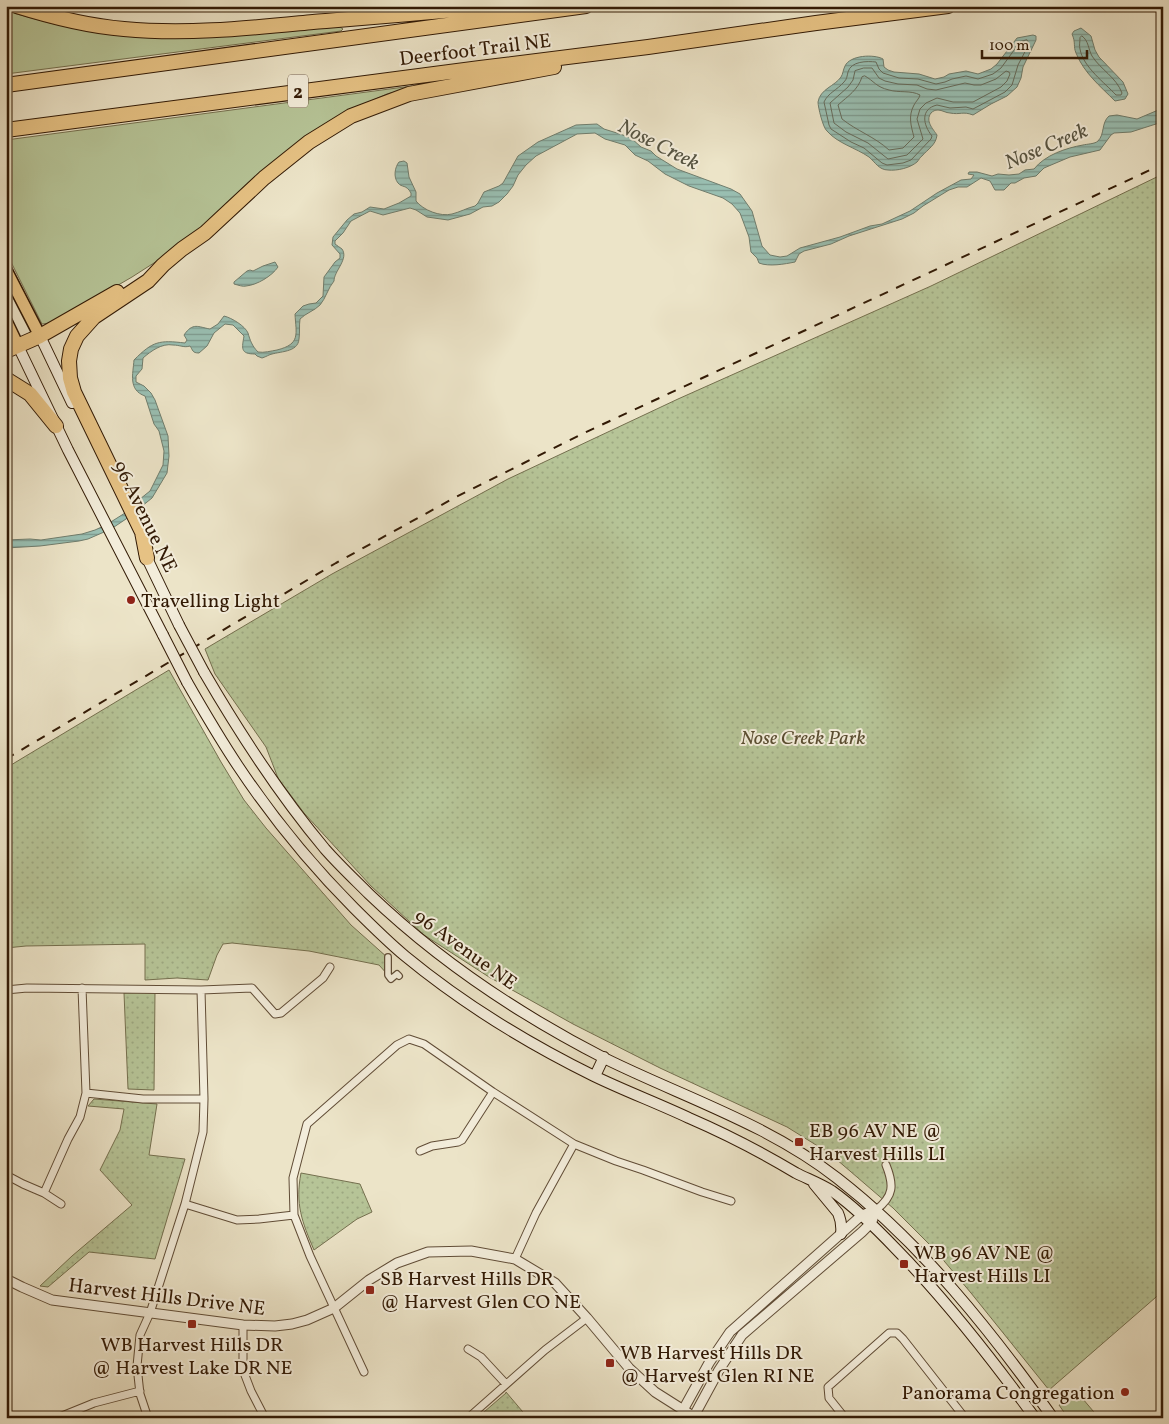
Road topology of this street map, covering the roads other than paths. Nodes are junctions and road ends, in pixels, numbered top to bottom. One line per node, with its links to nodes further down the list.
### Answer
1 (17, 6): 6 (highway)
2 (49, 6): 6 (highway)
3 (497, 6): 6 (highway)
4 (586, 6): 8 (highway, Deerfoot Trail NE / 2)
5 (948, 6): 7 (highway, Deerfoot Trail NE / 2)
6 (169, 31)
7 (590, 54): 9 (highway, Deerfoot Trail NE / 2); 10 (highway)
8 (6, 85)
9 (6, 130)
10 (163, 265): 13 (highway); 17 (highway)
11 (6, 270): 13 (main road)
12 (6, 321): 14 (main road)
13 (40, 336): 14 (highway); 17 (main road, 96 Avenue NE)
14 (12, 348): 16 (main road, 96 Avenue NE)
15 (6, 379): 16 (highway)
16 (56, 426): 26 (main road, 96 Avenue NE, bridge)
17 (107, 468): 18 (highway)
18 (147, 558): 25 (main road, 96 Avenue NE, bridge)
19 (388, 957): 21 (street)
20 (330, 967): 24 (street)
21 (399, 976)
22 (82, 988): 23 (street); 24 (street); 27 (street)
23 (6, 990)
24 (201, 990): 29 (street)
25 (604, 1058): 26 (main road); 39 (main road, 96 Avenue NE)
26 (596, 1076): 34 (main road, 96 Avenue NE)
27 (86, 1092): 29 (street); 35 (street)
28 (493, 1092): 30 (street); 31 (street); 40 (street)
29 (204, 1099): 38 (street)
30 (574, 1144): 36 (street); 44 (street)
31 (420, 1151)
32 (886, 1165): 39 (street)
33 (6, 1174): 35 (street)
34 (812, 1181): 41 (main road, 96 Avenue NE); 43 (main road)
35 (44, 1193): 37 (street)
36 (731, 1201)
37 (61, 1204)
38 (185, 1204): 40 (street); 47 (street)
39 (876, 1210): 41 (street); 42 (street); 63 (main road, 96 Avenue NE)
40 (294, 1215): 46 (street)
41 (862, 1215): 42 (main road, 96 Avenue NE); 43 (street)
42 (871, 1224): 55 (street); 62 (main road, 96 Avenue NE)
43 (841, 1234): 54 (street)
44 (515, 1259): 46 (street, Harvest Hills Drive NE); 48 (street, Harvest Hills Drive NE)
45 (6, 1279): 47 (street, Harvest Hills Drive NE)
46 (334, 1308): 49 (street, Harvest Hills Drive NE); 51 (street)
47 (150, 1313): 49 (street, Harvest Hills Drive NE); 53 (street)
48 (588, 1318): 52 (street); 54 (street, Harvest Hills Drive NE)
49 (243, 1325): 58 (street)
50 (468, 1349): 52 (street)
51 (364, 1372)
52 (506, 1384): 59 (street)
53 (140, 1391): 56 (street); 57 (street)
54 (683, 1410): 55 (street, Harvest Hills Drive NE)
55 (695, 1417)
56 (57, 1418)
57 (148, 1418)
58 (265, 1418)
59 (468, 1418)
60 (845, 1418): 61 (street)
61 (965, 1418)
62 (1035, 1418)
63 (1053, 1418)

